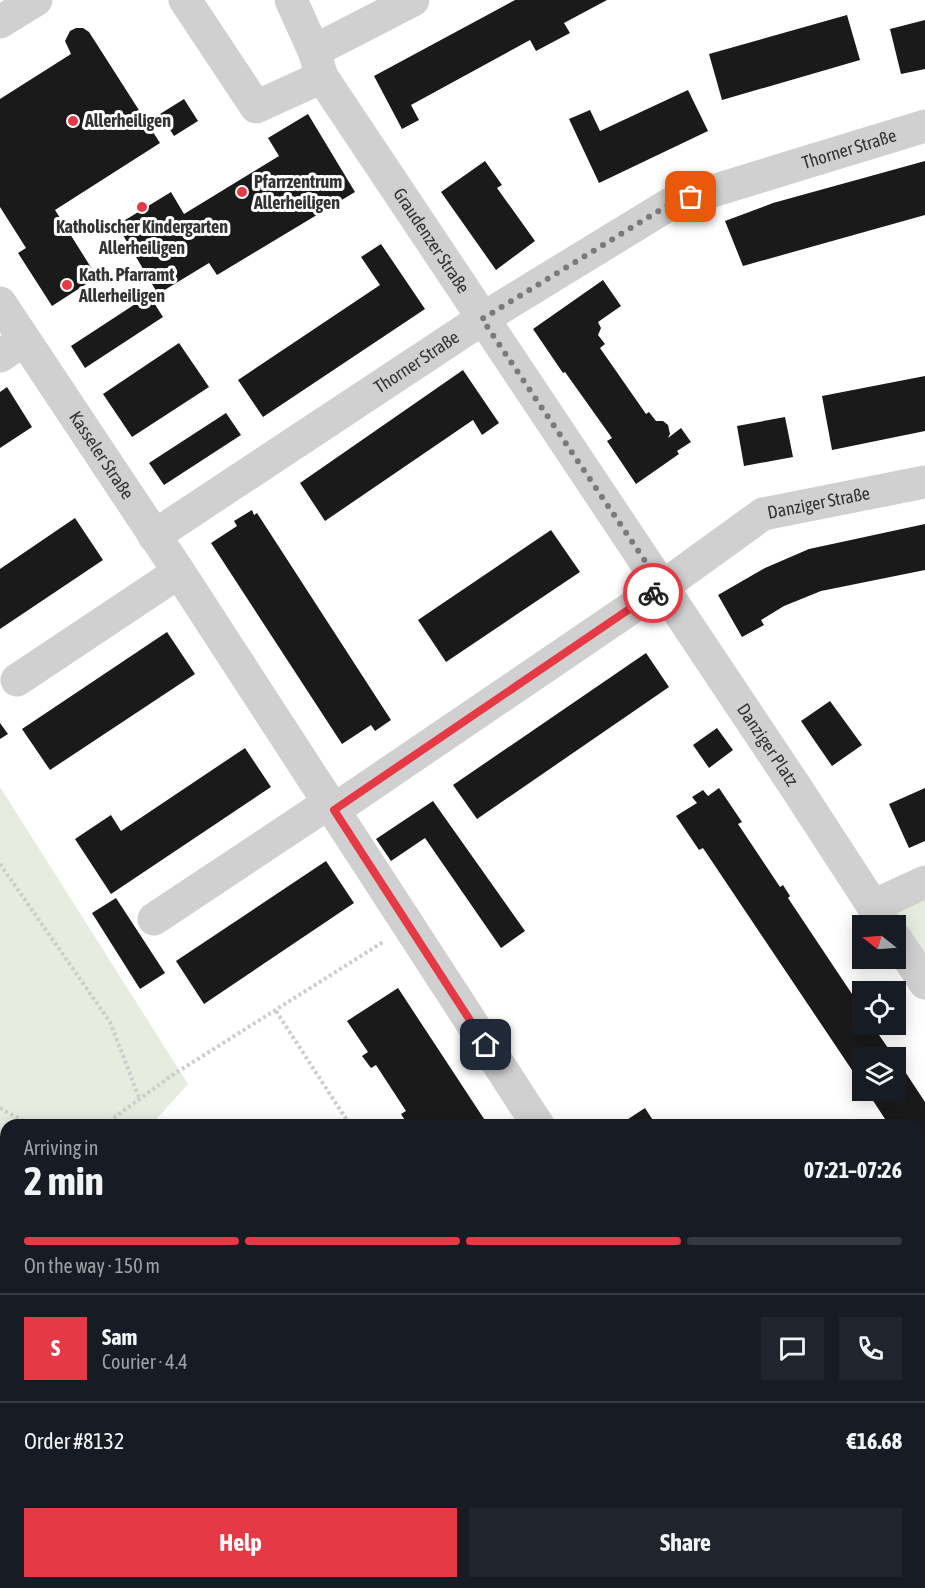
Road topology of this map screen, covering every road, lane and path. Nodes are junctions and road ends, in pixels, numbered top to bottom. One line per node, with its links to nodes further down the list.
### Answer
1 (36, 0): 5 (street)
2 (184, 0): 6 (street)
3 (291, 0): 6 (street, Graudenzer Straße)
4 (413, 0): 6 (street)
5 (0, 22)
6 (318, 64): 9 (street, Graudenzer Straße)
7 (925, 126): 9 (street, Thorner Straße)
8 (0, 303): 10 (street, Kasseler Straße)
9 (482, 319): 12 (street, Thorner Straße); 14 (street, Graudenzer Straße)
10 (12, 348): 12 (street, Kasseler Straße)
11 (925, 482): 14 (street, Danziger Straße)
12 (154, 536): 13 (street, Kasseler Straße)
13 (179, 572): 15 (street); 16 (street, Kasseler Straße)
14 (662, 586): 16 (street, Danziger Straße); 19 (street, Danziger Platz)
15 (17, 680)
16 (332, 806): 21 (street); 22 (street, Kasseler Straße)
17 (0, 864): 26 (path)
18 (925, 882): 20 (street, Danziger Platz)
19 (879, 915)
20 (881, 915)
21 (154, 919)
22 (409, 926): 25 (path); 31 (street, Kasseler Straße)
23 (906, 955): 24 (street)
24 (925, 984)
25 (276, 1011): 26 (path); 30 (path)
26 (140, 1100): 29 (path)
27 (0, 1108): 28 (path)
28 (19, 1119)
29 (115, 1119)
30 (346, 1119)
31 (534, 1119)

